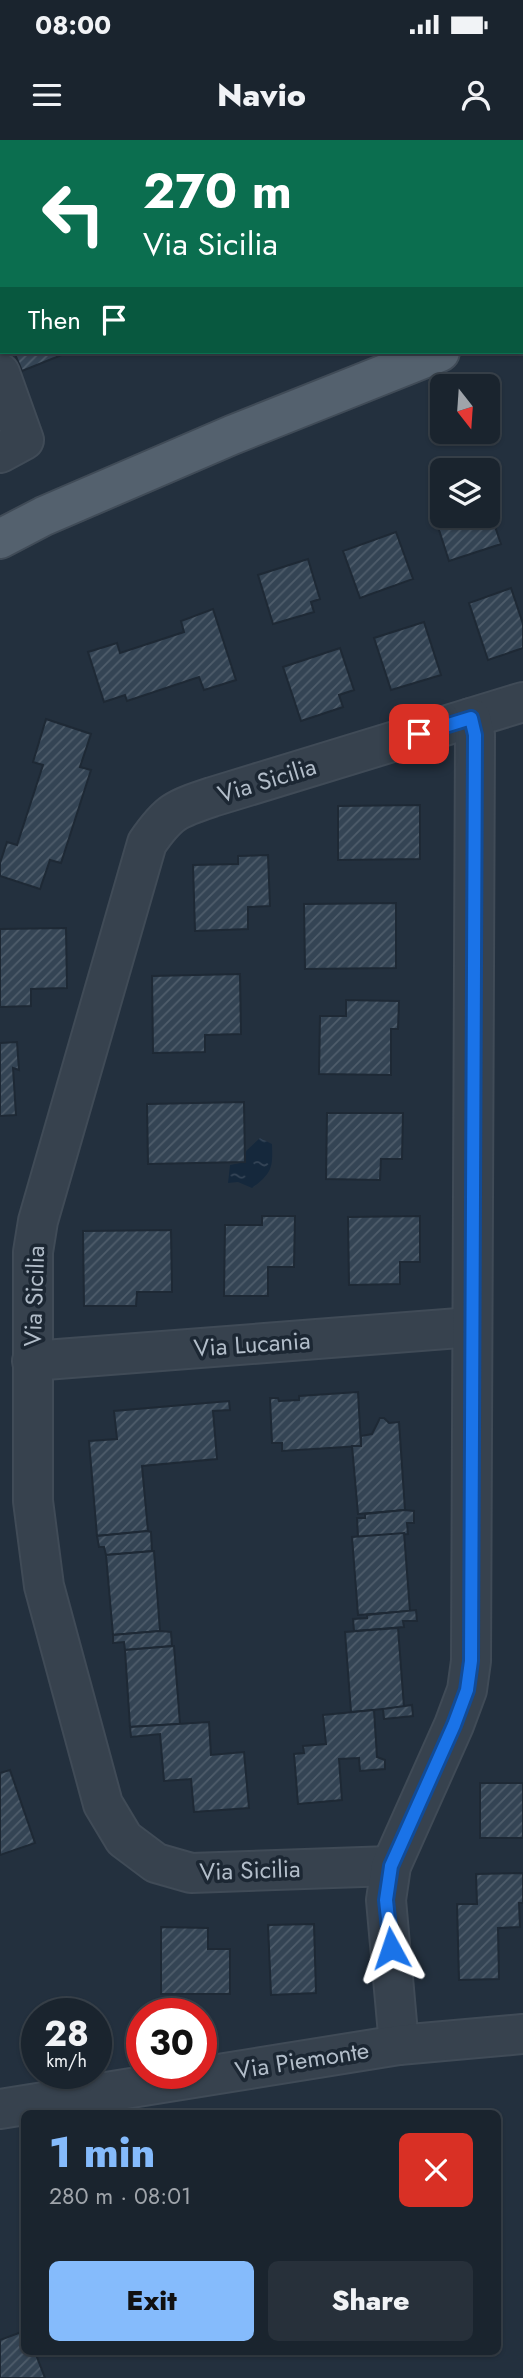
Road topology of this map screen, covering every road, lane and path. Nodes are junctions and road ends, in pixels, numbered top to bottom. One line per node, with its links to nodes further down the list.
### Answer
1 (435, 354): 4 (main road)
2 (0, 373): 3 (street)
3 (0, 453)
4 (0, 539)
5 (523, 702): 6 (street, Via Sicilia)
6 (471, 718): 7 (street); 8 (street, Via Sicilia)
7 (472, 1327): 8 (street, Via Lucania); 9 (street)
8 (32, 1362): 9 (street, Via Sicilia)
9 (391, 1866): 11 (street)
10 (523, 2034): 11 (street, Via Piemonte)
11 (400, 2045): 12 (street, Via Piemonte)
12 (0, 2109)

